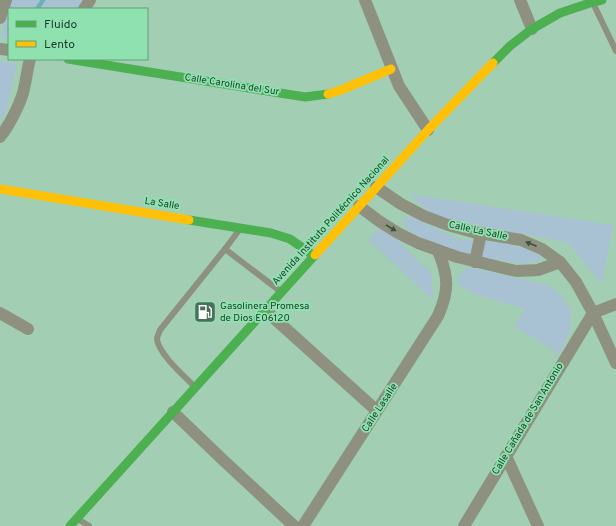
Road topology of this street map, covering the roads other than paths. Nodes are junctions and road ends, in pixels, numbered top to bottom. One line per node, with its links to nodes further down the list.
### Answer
1 (6, 0): 5 (street)
2 (365, 0): 10 (street)
3 (520, 0): 6 (street)
4 (597, 1): 6 (main road, Avenida Instituto Politécnico Nacional); 7 (lane)
5 (0, 18)
6 (532, 29): 11 (main road, Avenida Instituto Politécnico Nacional)
7 (616, 51)
8 (30, 60): 12 (street)
9 (74, 60): 10 (main road, Calle Carolina del Sur)
10 (391, 69): 11 (street)
11 (428, 130): 13 (main road, Avenida Instituto Politécnico Nacional)
12 (0, 137)
13 (376, 187): 15 (main road, Avenida Instituto Politécnico Nacional); 17 (street, Calle La Salle)
14 (0, 189): 16 (main road, La Salle)
15 (359, 206): 19 (street, one-way to 19); 20 (main road, Avenida Instituto Politécnico Nacional)
16 (240, 228): 18 (lane); 20 (main road, La Salle)
17 (481, 233): 21 (street); 22 (street, Calle La Salle, one-way to 17)
18 (225, 249): 23 (lane); 30 (lane)
19 (438, 251): 21 (street); 31 (street, Calle Lasalle)
20 (314, 256): 23 (main road, Avenida Instituto Politécnico Nacional)
21 (475, 262): 22 (street)
22 (560, 262): 27 (street, Calle La Salle)
23 (281, 292): 25 (main road, Avenida Instituto Politécnico Nacional)
24 (616, 304): 27 (street)
25 (265, 310): 30 (main road, Avenida Instituto Politécnico Nacional); 31 (street)
26 (0, 313): 28 (street)
27 (593, 313): 29 (street, Calle La Salle); 33 (street, Calle Cañada de San Antonio)
28 (28, 329)
29 (616, 363)
30 (195, 387): 32 (main road, Avenida Instituto Politécnico Nacional)
31 (377, 411): 38 (street, Calle Lasalle)
32 (173, 412): 34 (main road, Avenida Instituto Politécnico Nacional); 37 (street)
33 (506, 456): 39 (street, Calle Cañada de San Antonio); 40 (street)
34 (77, 518): 35 (main road, Avenida Instituto Politécnico Nacional); 36 (lane)
35 (70, 526)
36 (89, 526)
37 (294, 526)
38 (304, 526)
39 (464, 526)
40 (538, 526)

